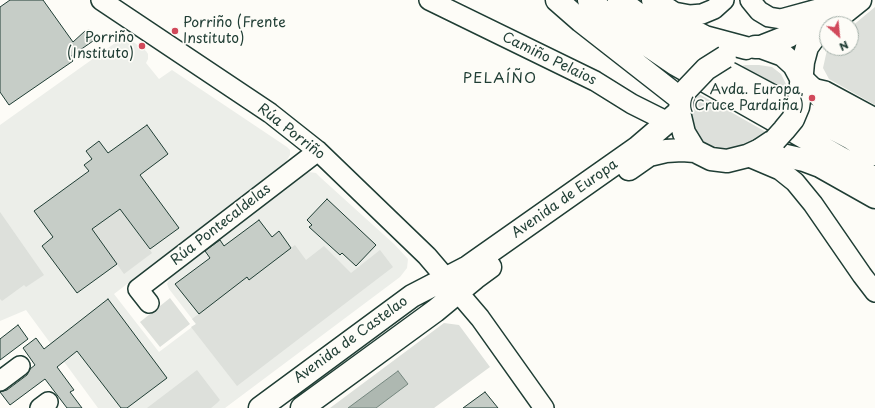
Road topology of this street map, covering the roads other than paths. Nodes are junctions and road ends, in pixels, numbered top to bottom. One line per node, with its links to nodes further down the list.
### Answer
1 (101, 0): 18 (street, Rúa Porriño)
2 (428, 0): 14 (street, Camiño Pelaios)
3 (557, 0): 14 (main road)
4 (589, 0): 21 (main road)
5 (618, 0): 20 (main road)
6 (654, 0): 7 (street); 12 (main road)
7 (724, 0)
8 (750, 0): 10 (street)
9 (860, 0): 10 (main road)
10 (833, 10): 12 (main road)
11 (819, 33): 13 (main road)
12 (754, 47): 13 (main road); 14 (main road, bridge)
13 (805, 87): 15 (street); 16 (main road); 17 (main road, bridge)
14 (679, 106): 19 (main road); 23 (main road, Avenida de Europa)
15 (875, 118)
16 (875, 133)
17 (761, 149): 19 (main road); 22 (main road); 24 (street)
18 (318, 151): 23 (street, Rúa Porriño); 25 (street, Rúa Pontecaldelas)
19 (695, 151): 23 (main road, Avenida de Europa)
20 (875, 154)
21 (875, 179)
22 (875, 197)
23 (452, 285): 28 (main road, Avenida de Castelao); 29 (main road, Avenida de Castelao); 30 (street, Rúa Porriño)
24 (875, 292)
25 (149, 303)
26 (20, 366): 27 (street)
27 (0, 381)
28 (260, 408)
29 (302, 408)
30 (544, 408)

